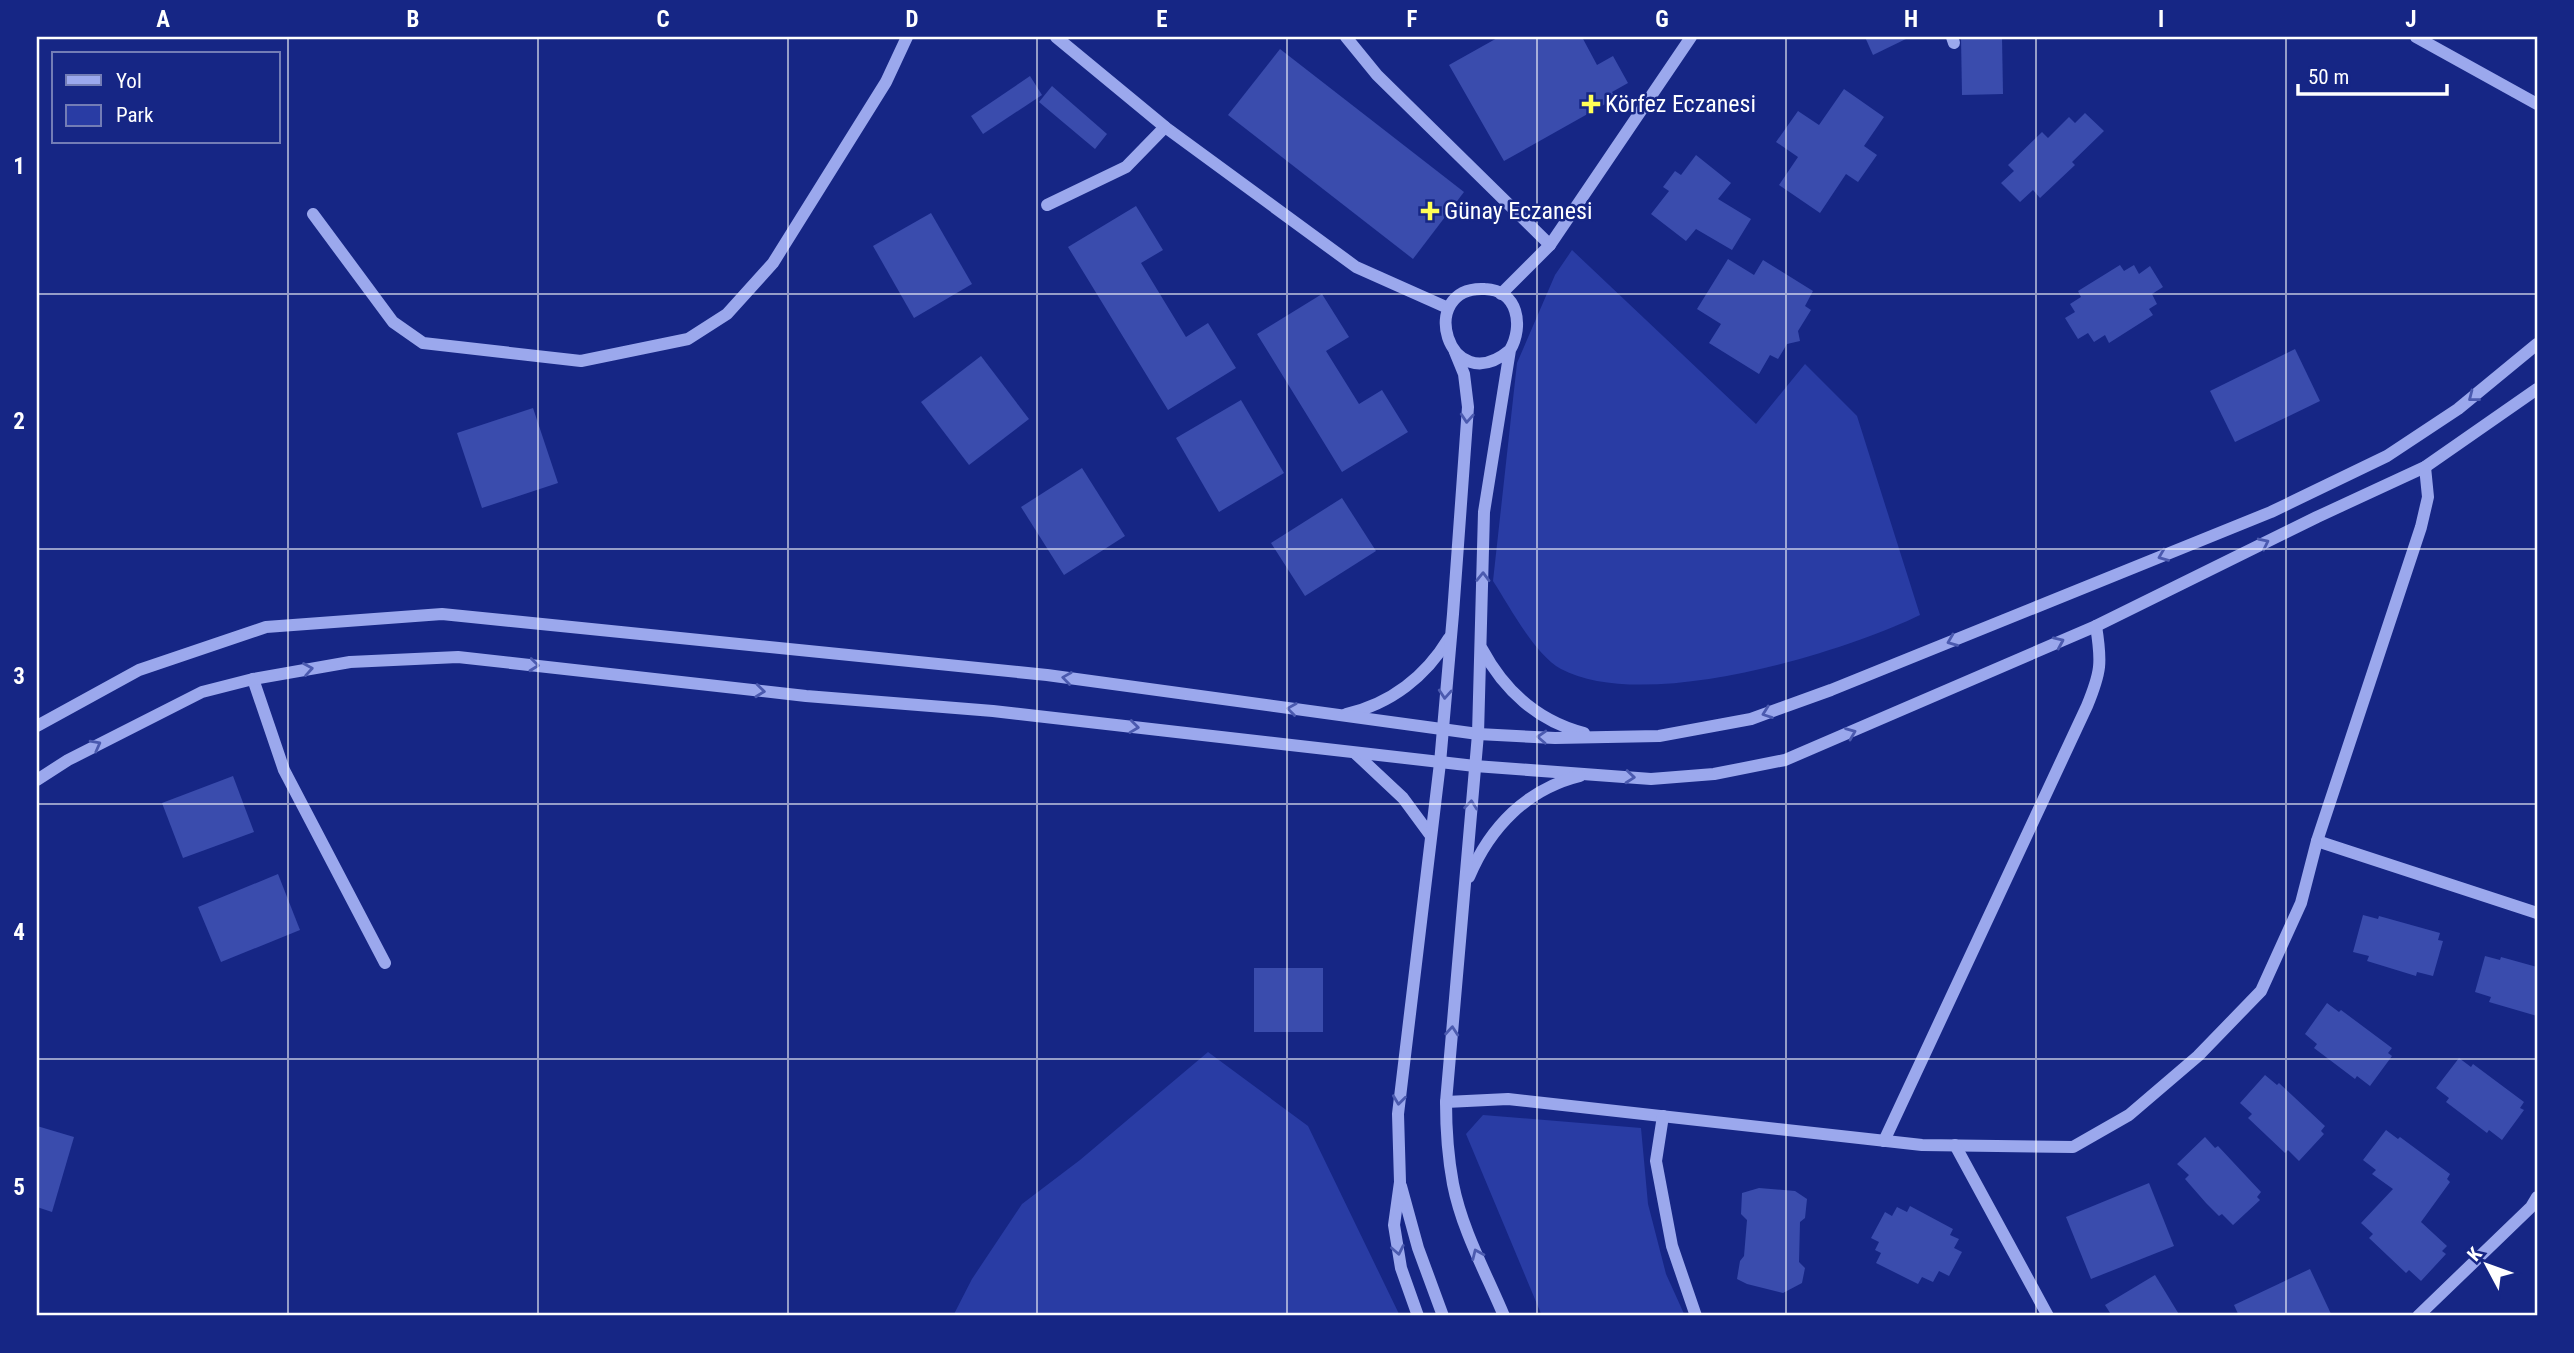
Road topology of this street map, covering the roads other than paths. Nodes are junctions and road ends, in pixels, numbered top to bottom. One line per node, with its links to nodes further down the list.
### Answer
1 (907, 37): 9 (street)
2 (1056, 37): 7 (street)
3 (1346, 37): 10 (street)
4 (1691, 37): 10 (street)
5 (2416, 37): 6 (street)
6 (2537, 104)
7 (1165, 127): 8 (street); 12 (street)
8 (1047, 205)
9 (313, 214)
10 (1550, 244): 11 (street)
11 (1501, 294): 12 (street); 14 (street)
12 (1448, 308): 15 (street)
13 (2537, 344): 26 (street, one-way to 26)
14 (1510, 350): 15 (street); 20 (street, one-way to 14)
15 (1455, 352): 19 (street, one-way to 19)
16 (2537, 389): 17 (street)
17 (2425, 467): 18 (street, one-way to 17); 33 (street)
18 (2096, 626): 30 (street, one-way to 18); 39 (street)
19 (1451, 634): 22 (street); 24 (street, one-way to 24)
20 (1481, 647): 25 (street); 26 (street)
21 (253, 679): 27 (street, one-way to 27); 31 (street, one-way to 21); 36 (street)
22 (1337, 716): 23 (street, one-way to 23); 24 (street)
23 (37, 726)
24 (1443, 730): 25 (street); 28 (street)
25 (1478, 734): 26 (street, one-way to 25); 29 (street)
26 (1608, 737)
27 (1355, 753): 28 (street); 32 (street)
28 (1440, 763): 29 (street); 32 (street)
29 (1475, 766): 30 (street); 34 (street, one-way to 29)
30 (1589, 774): 34 (street)
31 (37, 780)
32 (1432, 836): 41 (street, one-way to 41)
33 (2317, 841): 35 (street); 40 (street)
34 (1462, 897): 37 (street, one-way to 34)
35 (2537, 913)
36 (385, 963)
37 (1446, 1102): 38 (street); 45 (street, one-way to 37)
38 (1663, 1116): 39 (street); 46 (street)
39 (1884, 1140): 40 (street)
40 (1955, 1145): 47 (street)
41 (1400, 1182): 43 (street, one-way to 43); 44 (street)
42 (2537, 1197): 48 (street)
43 (1418, 1316)
44 (1443, 1316)
45 (1504, 1316)
46 (1696, 1316)
47 (2048, 1316)
48 (2418, 1316)

